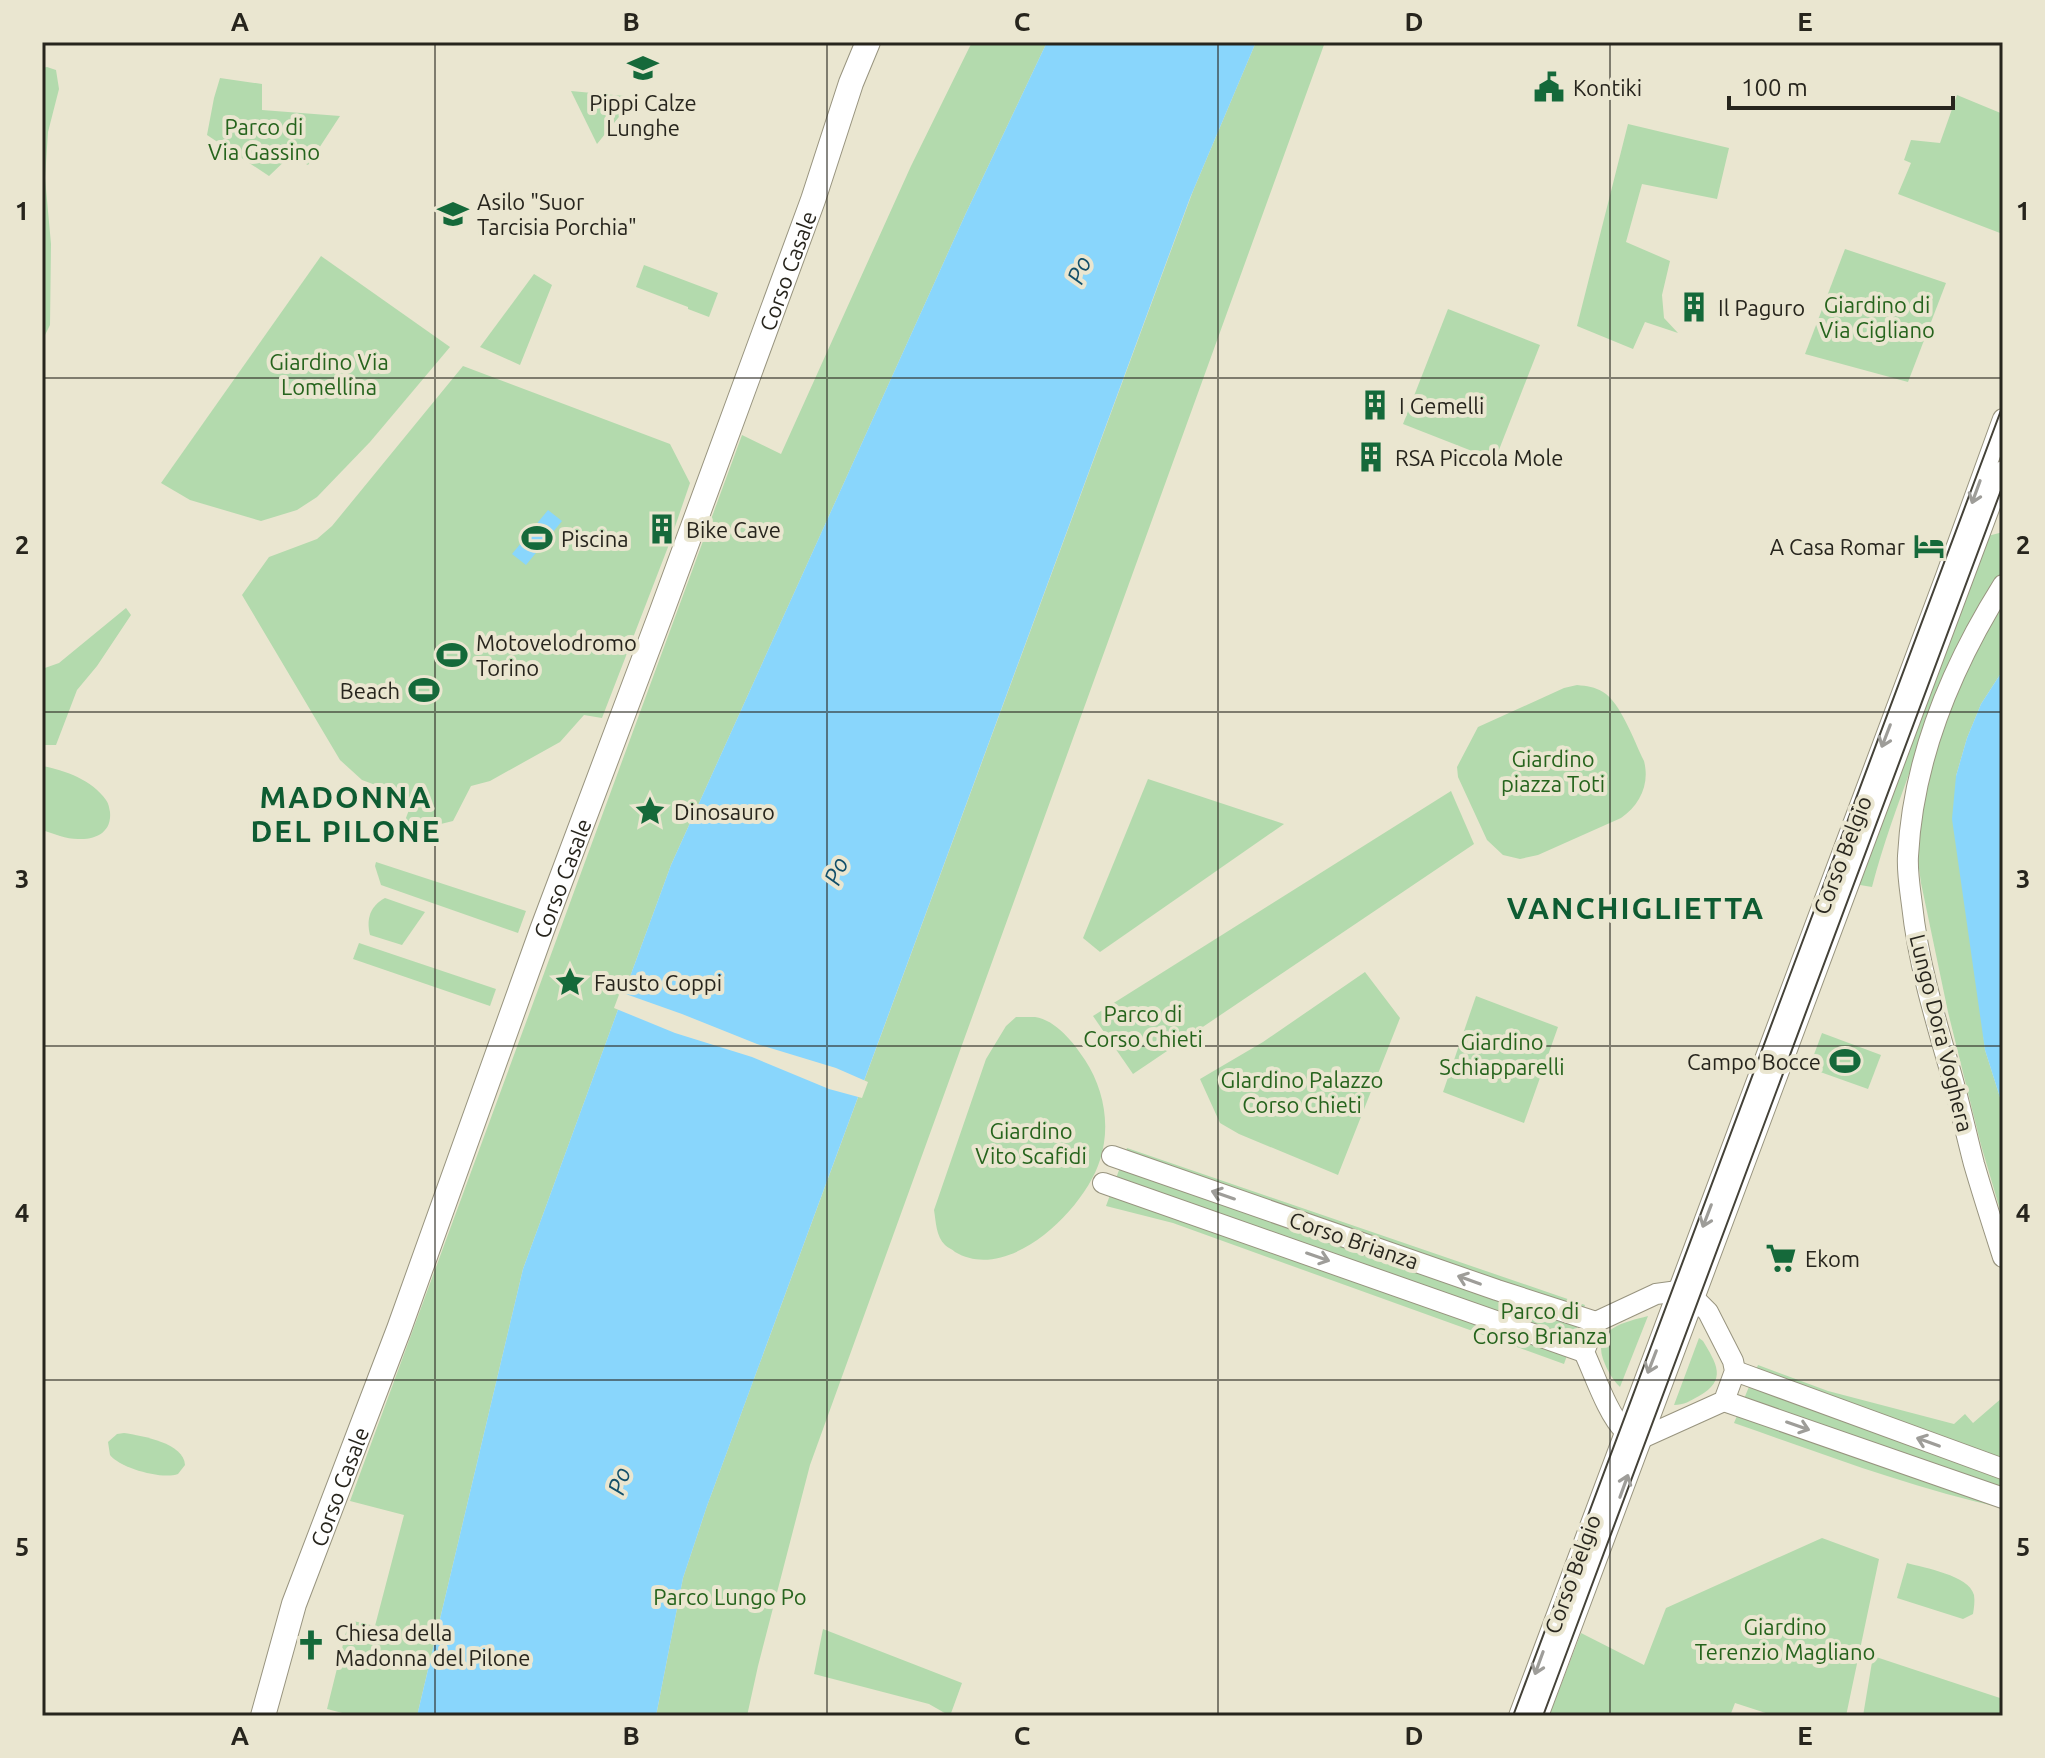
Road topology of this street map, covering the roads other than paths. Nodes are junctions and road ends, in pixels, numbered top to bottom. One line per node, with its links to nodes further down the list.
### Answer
1 (868, 42): 16 (main road, Corso Casale)
2 (2003, 419): 8 (street, Corso Belgio, one-way to 8)
3 (2003, 471): 8 (street, Corso Belgio)
4 (2003, 585): 7 (street, Lungo Dora Voghera)
5 (1112, 1156): 9 (street, Corso Brianza, one-way to 5)
6 (1103, 1183): 10 (street, Corso Brianza, one-way to 10)
7 (2003, 1257)
8 (1686, 1294): 9 (street); 11 (street); 13 (street, Corso Belgio)
9 (1596, 1322): 10 (street)
10 (1584, 1352): 13 (street)
11 (1735, 1371): 12 (street); 14 (street, one-way to 11)
12 (1724, 1401): 13 (street); 15 (street, one-way to 15)
13 (1633, 1435): 17 (street, Corso Belgio, one-way to 17); 18 (street, Corso Belgio, one-way to 13)
14 (2003, 1468)
15 (2003, 1498)
16 (263, 1716)
17 (1519, 1716)
18 (1538, 1716)

